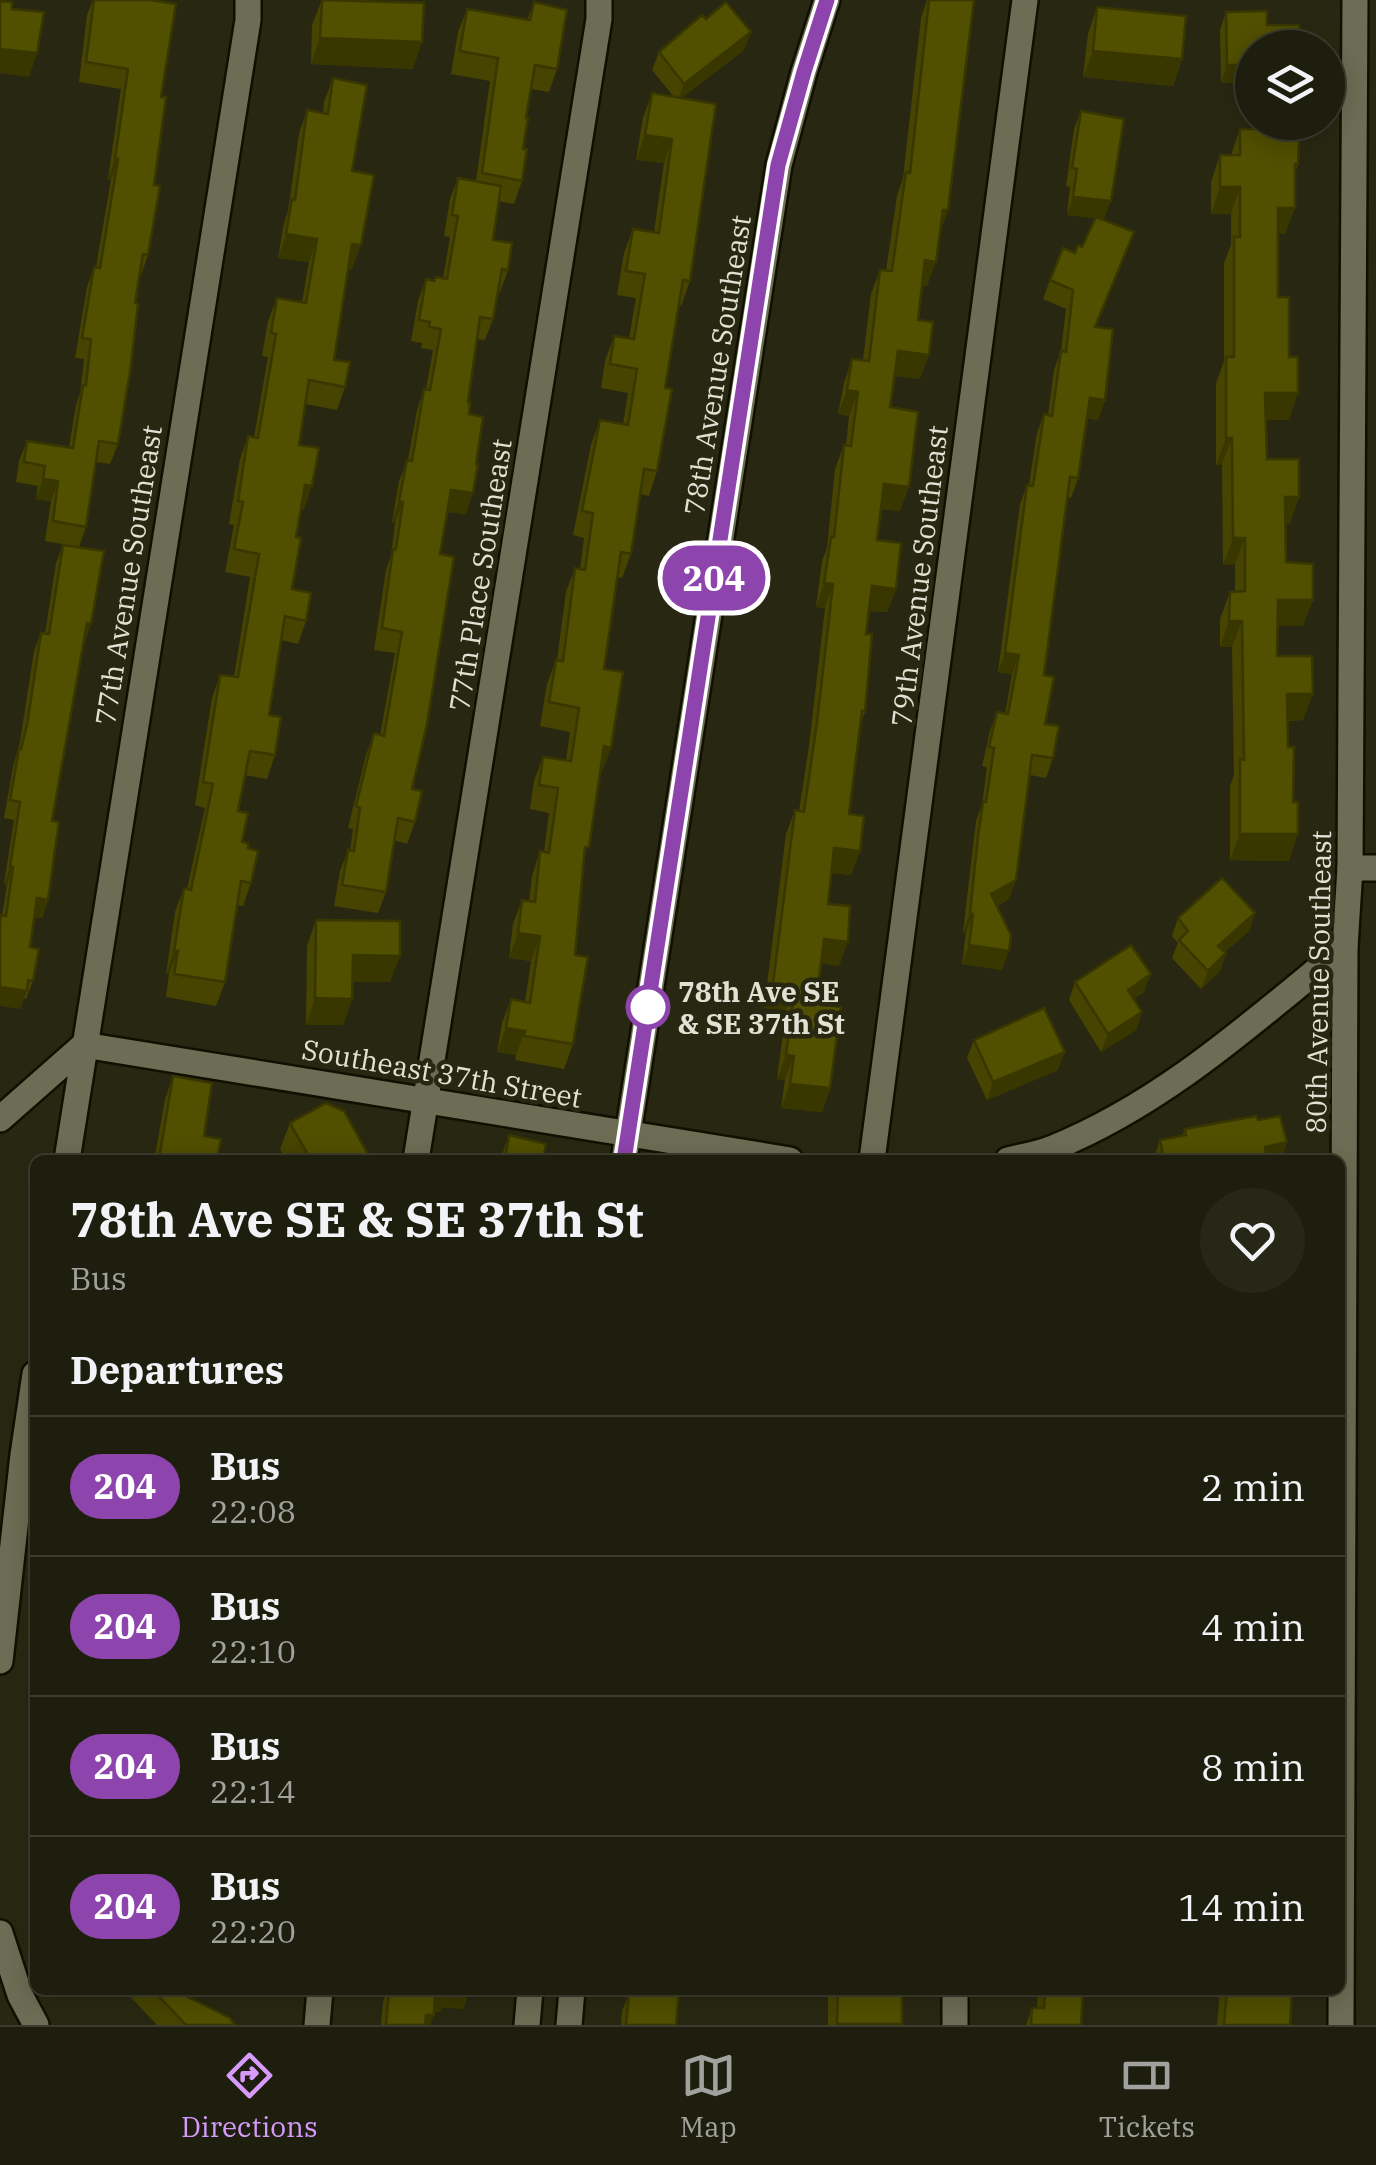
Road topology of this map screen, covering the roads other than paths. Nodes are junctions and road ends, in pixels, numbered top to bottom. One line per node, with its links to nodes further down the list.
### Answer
1 (248, 0): 10 (street, 77th Avenue Southeast)
2 (600, 0): 11 (street, 77th Place Southeast)
3 (827, 0): 13 (street, 78th Avenue Southeast)
4 (1025, 0): 17 (street, 79th Avenue Southeast)
5 (1355, 0): 6 (street, 80th Avenue Southeast)
6 (1366, 44): 7 (street, 80th Avenue Southeast)
7 (1364, 424): 8 (street, 80th Avenue Southeast)
8 (1363, 868): 9 (street, 80th Avenue Southeast)
9 (1345, 947): 18 (street); 19 (street, 80th Avenue Southeast)
10 (84, 1045): 11 (street, Southeast 37th Street); 12 (street); 14 (street, 77th Avenue Southeast)
11 (427, 1100): 13 (street, Southeast 37th Street); 15 (street, 77th Place Southeast)
12 (0, 1118)
13 (626, 1148): 16 (street, Southeast 37th Street)
14 (67, 1155)
15 (417, 1155)
16 (722, 1155)
17 (873, 1155)
18 (1028, 1155)
19 (1344, 1155)
20 (30, 1408): 21 (street)
21 (0, 1661)
22 (0, 1933): 28 (street)
23 (320, 1995): 29 (street)
24 (529, 1995): 30 (street)
25 (571, 1995): 31 (street)
26 (955, 1995): 32 (street)
27 (1342, 1995): 33 (street, 80th Avenue Southeast)
28 (36, 2025)
29 (317, 2025)
30 (526, 2025)
31 (568, 2025)
32 (955, 2025)
33 (1342, 2025)

